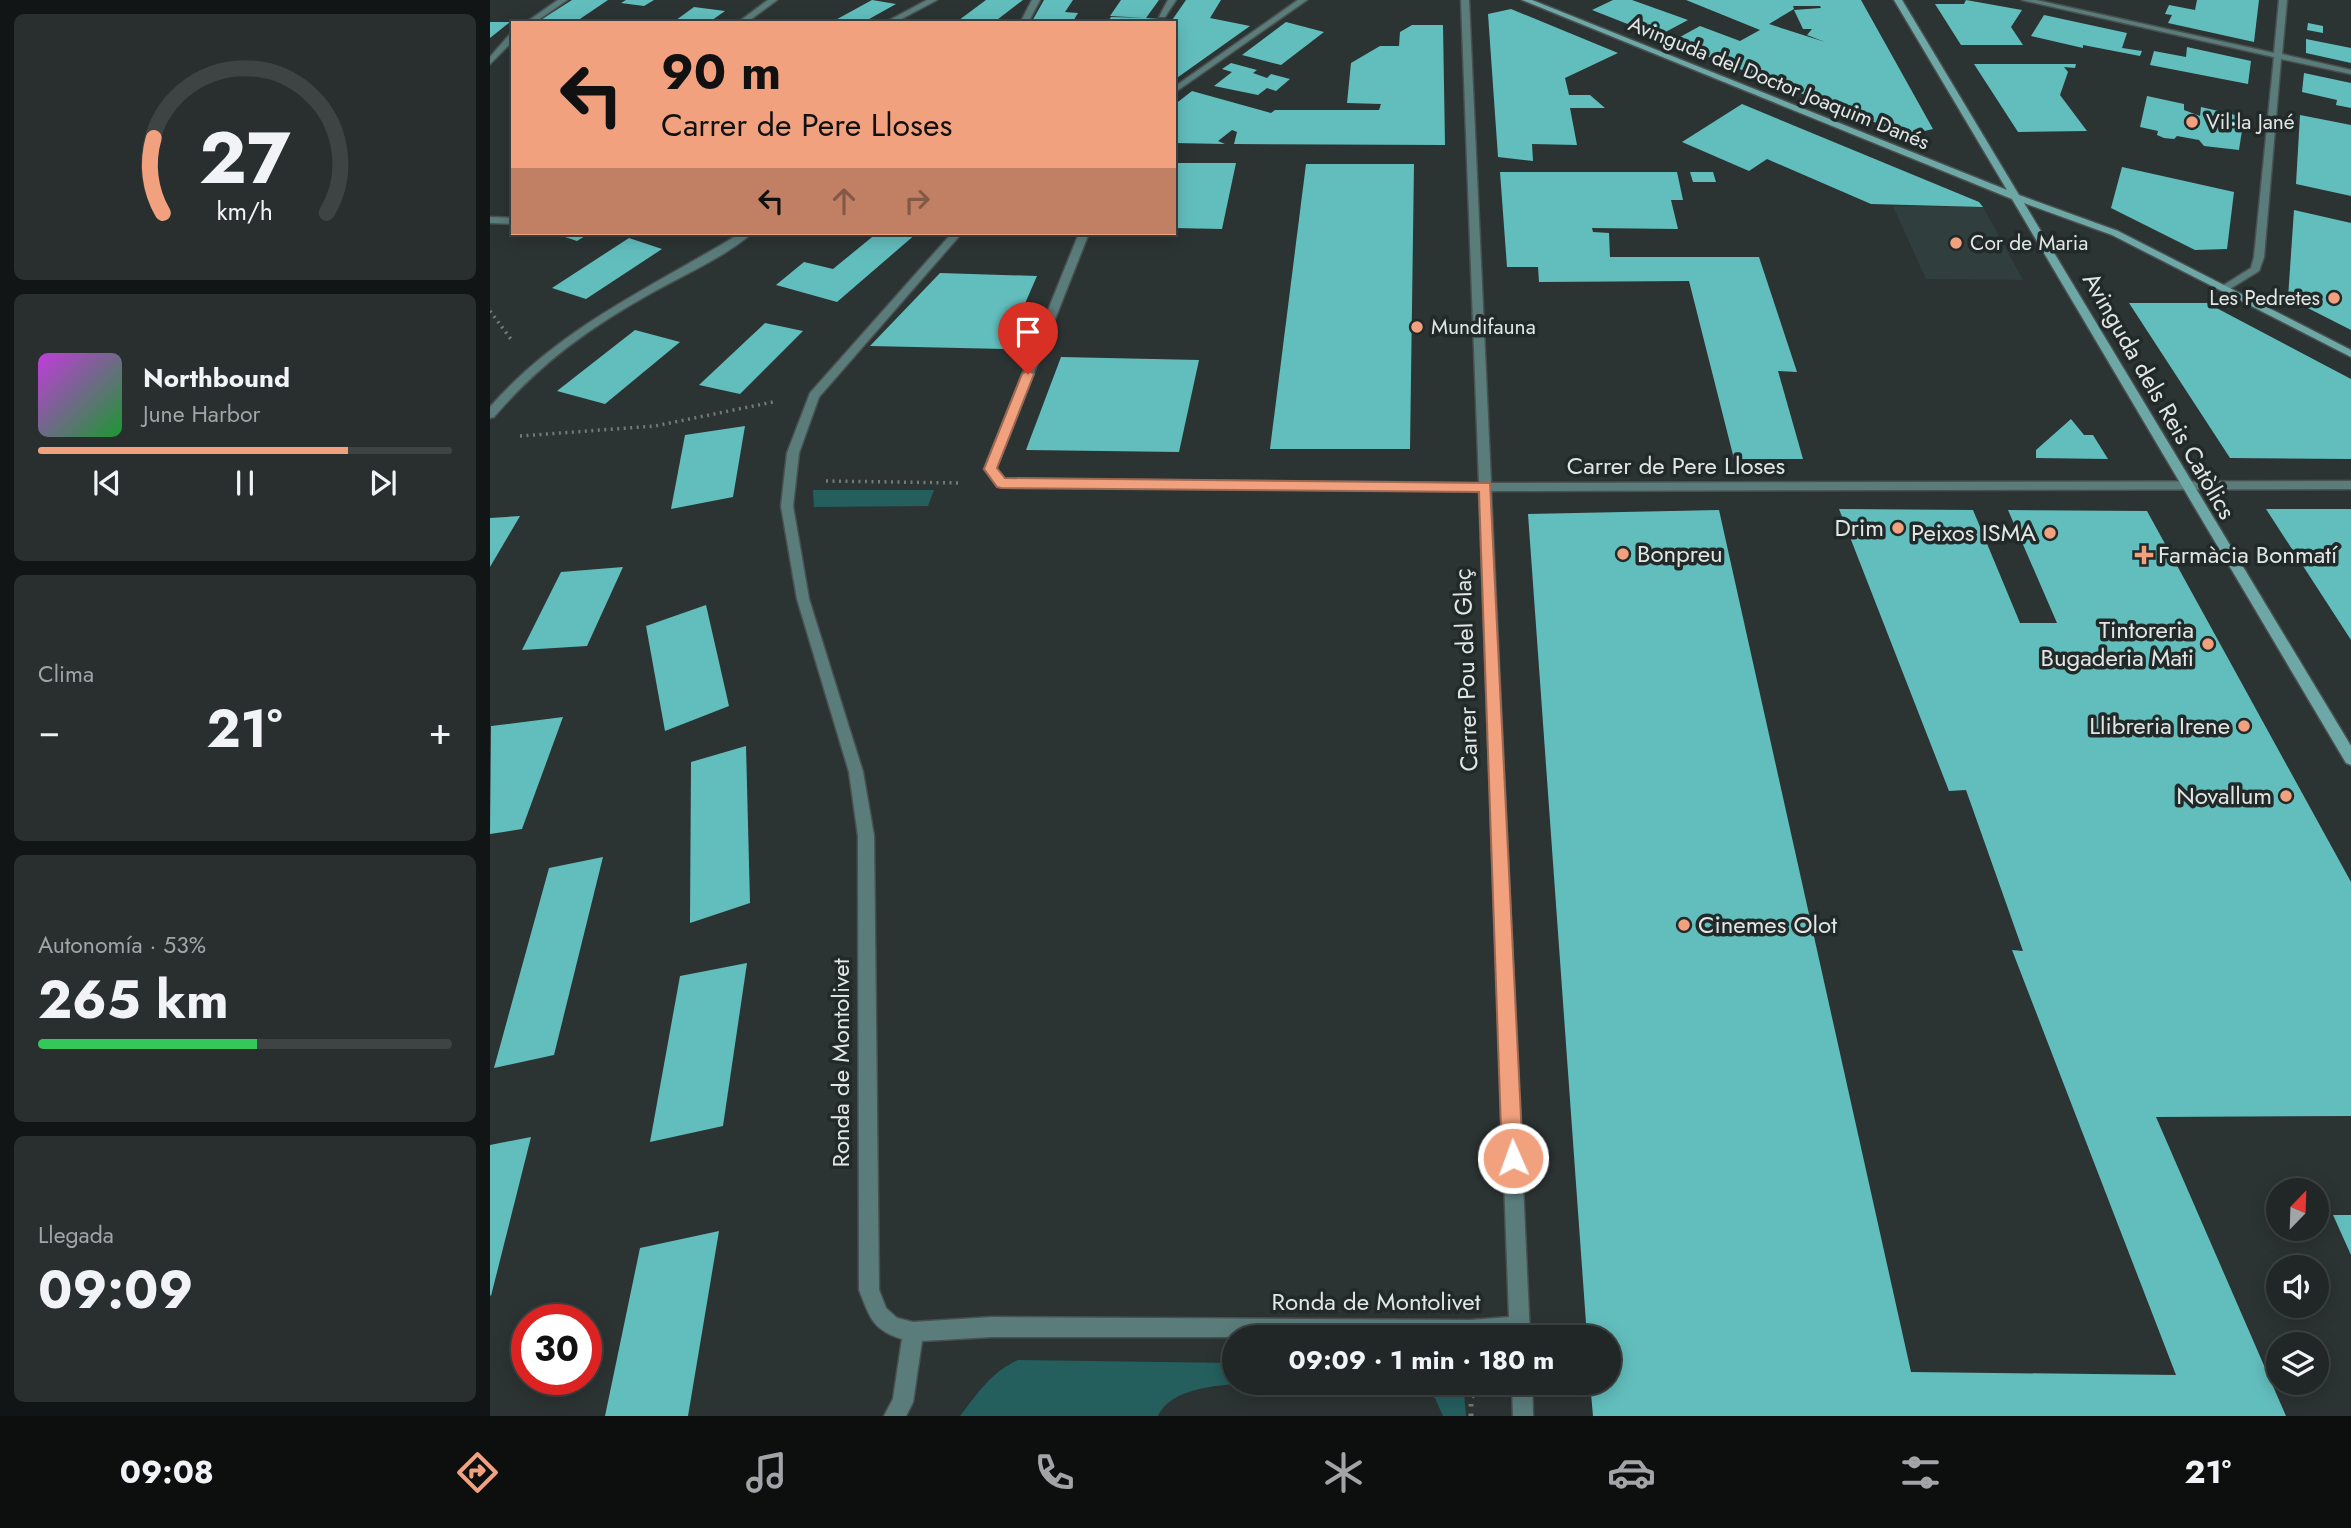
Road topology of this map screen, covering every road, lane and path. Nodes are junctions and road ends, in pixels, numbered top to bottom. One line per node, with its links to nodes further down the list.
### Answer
1 (563, 0): 13 (street)
2 (774, 0): 14 (street)
3 (933, 0): 15 (street)
4 (1036, 0): 16 (street)
5 (1172, 0): 12 (street)
6 (1303, 0): 21 (street)
7 (1465, 0): 37 (street, Carrer Pou del Glaç)
8 (1527, 0): 22 (main road, Avinguda del Doctor Joaquim Danés)
9 (1898, 0): 22 (main road, Avinguda dels Reis Catòlics)
10 (2026, 0): 18 (street)
11 (2283, 0): 18 (street)
12 (1162, 15)
13 (532, 21)
14 (744, 21)
15 (892, 21)
16 (1025, 21)
17 (511, 38): 19 (street)
18 (2277, 56): 20 (street); 28 (street)
19 (490, 62)
20 (2351, 72)
21 (1176, 90)
22 (2018, 198): 28 (main road, Avinguda del Doctor Joaquim Danés); 36 (main road, Avinguda dels Reis Catòlics)
23 (490, 220): 24 (street)
24 (511, 220)
25 (744, 235): 31 (street)
26 (955, 235): 41 (street, Ronda de Montolivet)
27 (1083, 235): 37 (street, Carrer de Pere Lloses)
28 (2224, 288): 29 (main road, Avinguda del Doctor Joaquim Danés)
29 (2351, 354)
30 (784, 401): 32 (path)
31 (490, 414)
32 (513, 437)
33 (818, 481): 34 (path)
34 (941, 482)
35 (2351, 485): 36 (street, Carrer de Pere Lloses)
36 (2186, 486): 37 (street, Carrer de Pere Lloses); 38 (main road, Avinguda dels Reis Catòlics)
37 (1485, 487): 39 (street, Carrer Pou del Glaç)
38 (2351, 759)
39 (1519, 1325)
40 (1222, 1328): 41 (street, Ronda de Montolivet)
41 (912, 1332): 44 (street)
42 (1473, 1395): 45 (path)
43 (1522, 1395): 46 (street)
44 (901, 1411)
45 (1471, 1416)
46 (1523, 1416)

